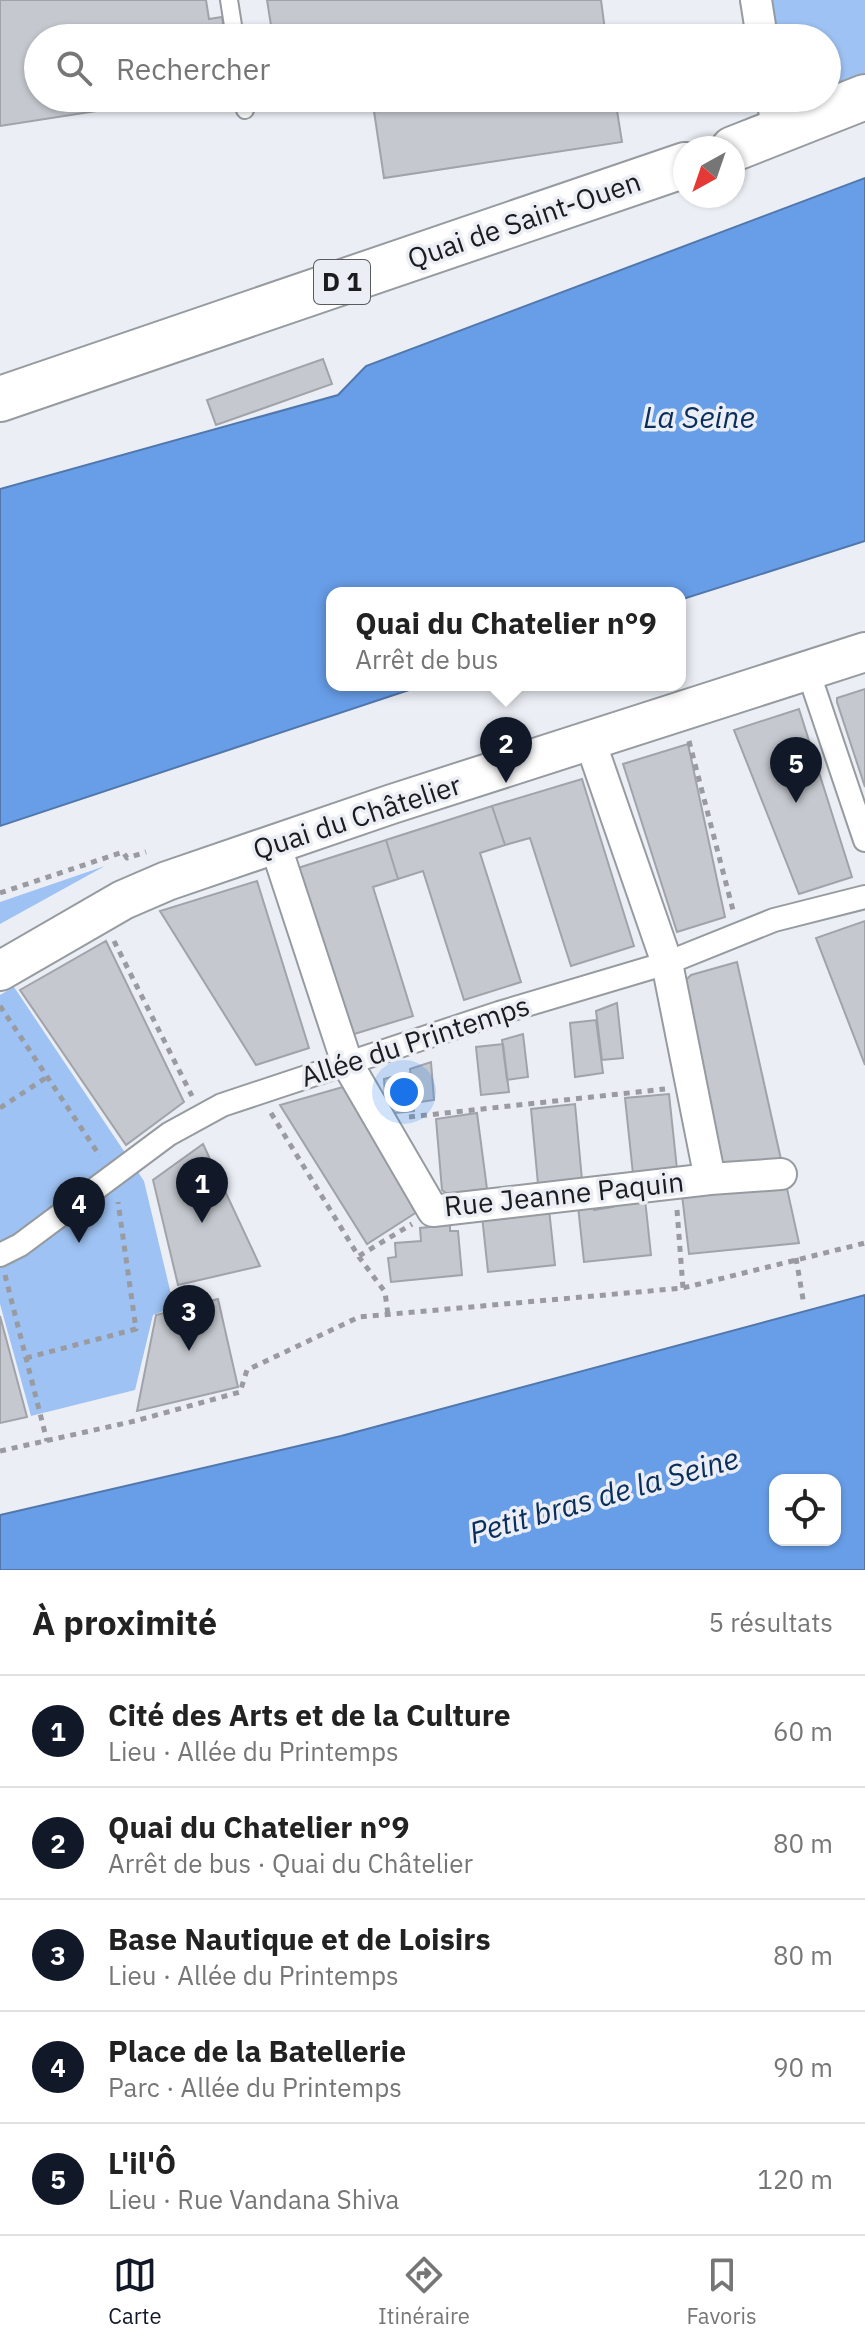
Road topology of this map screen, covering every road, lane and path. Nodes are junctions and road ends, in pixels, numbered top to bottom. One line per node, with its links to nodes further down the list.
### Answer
1 (229, 0): 3 (lane)
2 (756, 0): 4 (street)
3 (233, 24)
4 (760, 24)
5 (817, 112): 6 (main road)
6 (756, 131)
7 (673, 169): 8 (main road, Quai de Saint-Ouen / D 1)
8 (0, 399)
9 (865, 652): 10 (street, Quai du Châtelier)
10 (808, 671): 11 (street, Quai du Châtelier); 13 (street)
11 (681, 712): 12 (street, Quai du Châtelier); 19 (path)
12 (590, 741): 14 (street, Quai du Châtelier); 20 (street, Rue Jeanne Paquin)
13 (865, 840)
14 (275, 844): 18 (street, Quai du Châtelier); 22 (street, Rue Jeanne Paquin)
15 (157, 849): 16 (path)
16 (0, 893)
17 (865, 897): 19 (street, Allée du Printemps)
18 (100, 913): 21 (street, Quai du Châtelier); 27 (path)
19 (740, 934): 20 (street, Allée du Printemps)
20 (667, 963): 22 (street, Allée du Printemps); 24 (street, Rue Jeanne Paquin)
21 (0, 971)
22 (347, 1063): 25 (street, Allée du Printemps); 28 (street, Rue Jeanne Paquin)
23 (47, 1077): 26 (path)
24 (692, 1086): 28 (path); 30 (street, Rue Jeanne Paquin)
25 (257, 1091): 27 (street, Allée du Printemps); 35 (path)
26 (0, 1108)
27 (201, 1115): 34 (street, Allée du Printemps)
28 (380, 1120): 32 (street, Rue Jeanne Paquin)
29 (781, 1174): 30 (street, Rue Jeanne Paquin)
30 (710, 1179): 31 (street, Rue Jeanne Paquin)
31 (675, 1183): 32 (street, Rue Jeanne Paquin); 37 (path)
32 (433, 1211): 35 (path)
33 (865, 1243): 36 (path)
34 (0, 1255): 40 (path)
35 (359, 1257): 39 (path)
36 (796, 1258): 37 (path); 38 (path)
37 (683, 1288): 39 (path)
38 (804, 1305)
39 (388, 1315): 40 (path)
40 (47, 1441): 41 (path)
41 (0, 1451)

